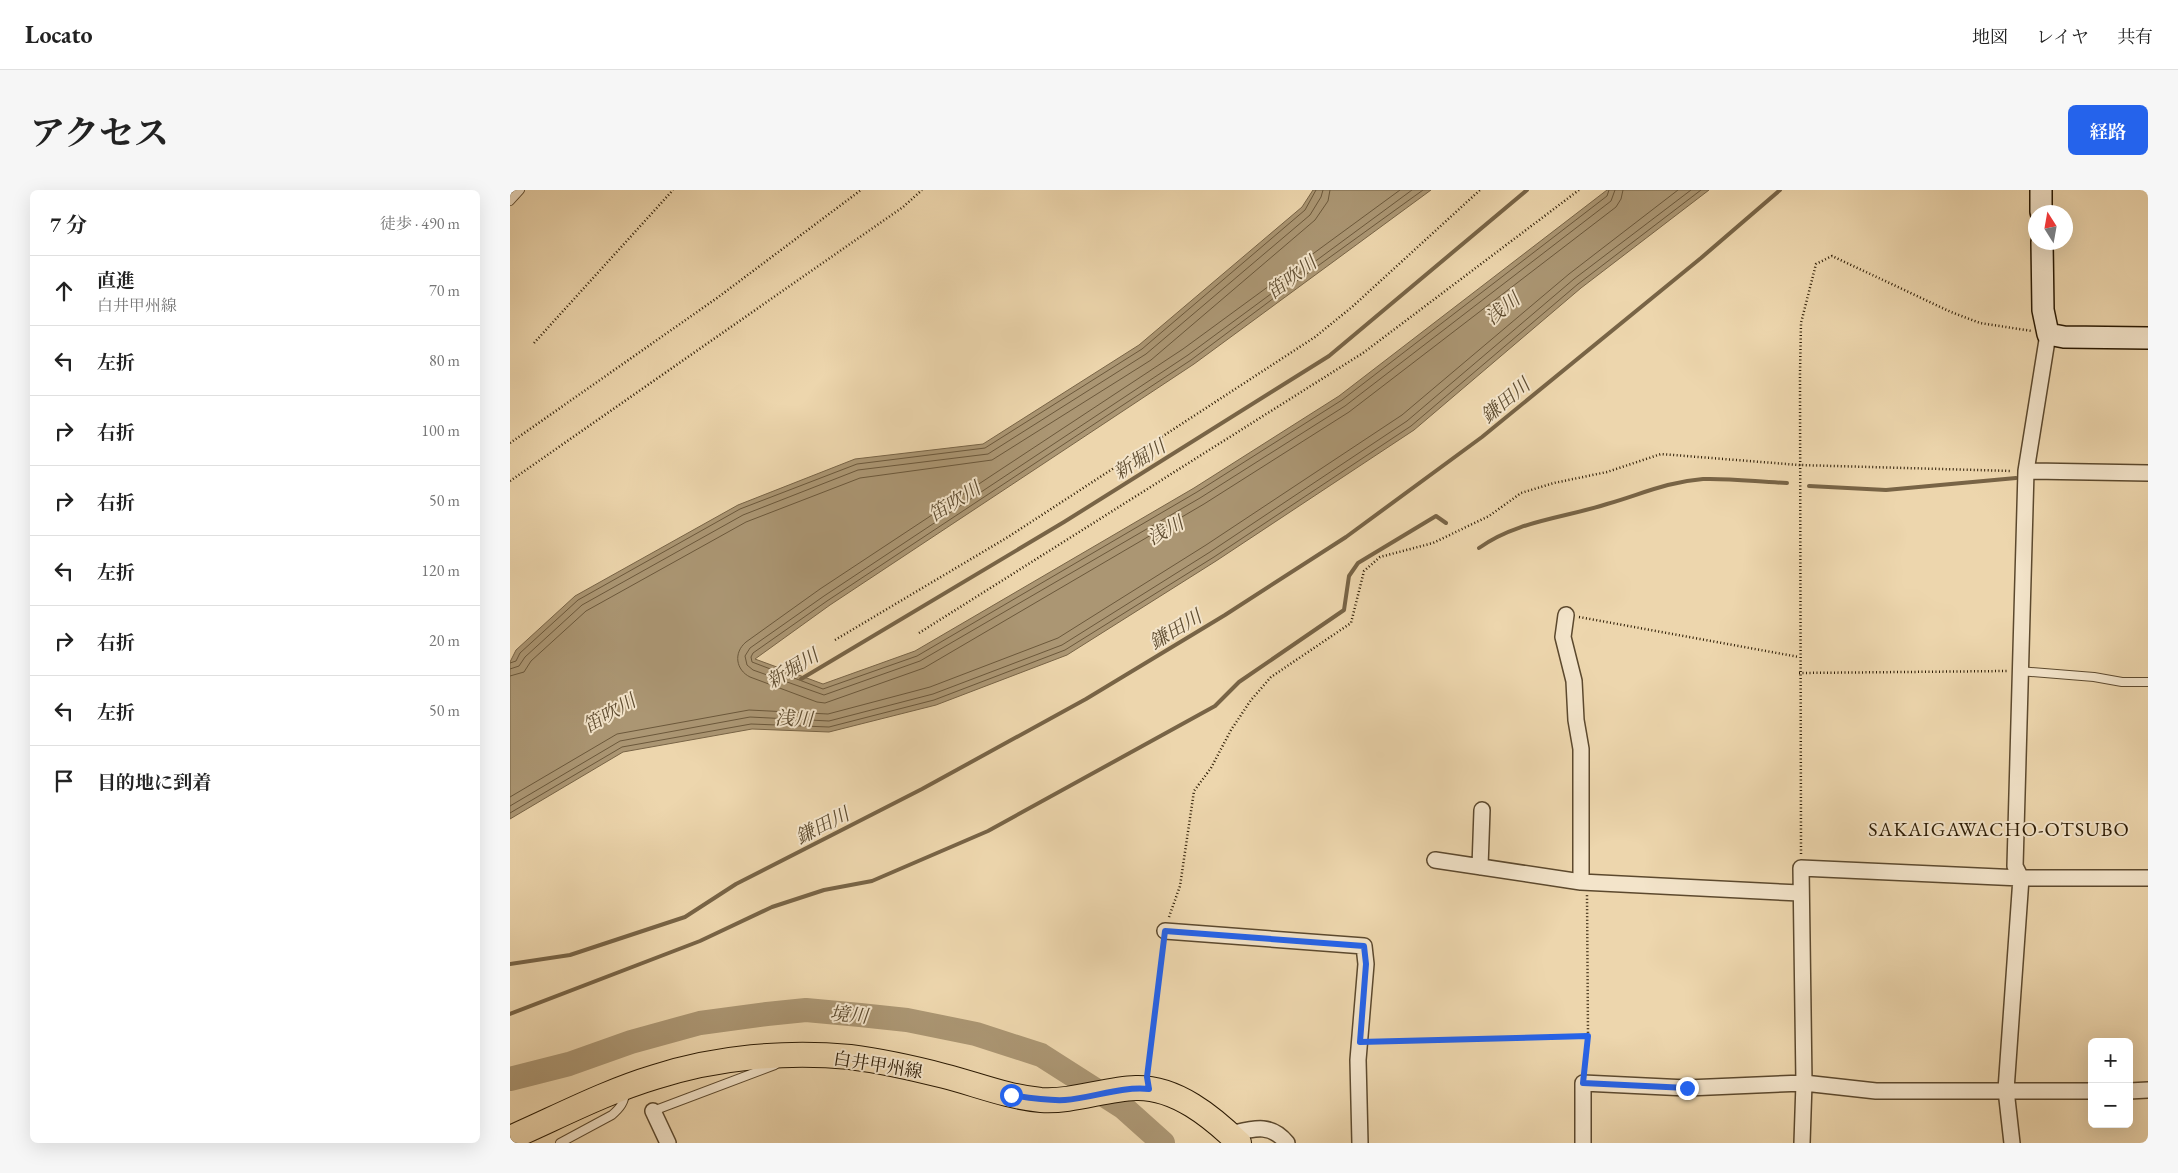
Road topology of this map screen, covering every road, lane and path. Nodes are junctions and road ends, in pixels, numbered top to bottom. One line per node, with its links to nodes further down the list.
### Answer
1 (520, 190): 8 (lane)
2 (673, 190): 13 (path)
3 (861, 190): 14 (path)
4 (922, 190): 18 (path)
5 (1480, 190): 21 (path)
6 (1579, 190): 20 (path)
7 (2041, 190): 9 (street)
8 (510, 201)
9 (2042, 205)
10 (2042, 250): 11 (street)
11 (2048, 334): 12 (street); 15 (path); 16 (street)
12 (2148, 338)
13 (534, 343)
14 (510, 442)
15 (1798, 465): 16 (path); 22 (path); 34 (path)
16 (2026, 471): 17 (street); 23 (street)
17 (2148, 472)
18 (510, 480)
19 (1566, 615): 22 (path); 32 (street)
20 (919, 633)
21 (834, 640)
22 (1799, 657): 24 (path)
23 (2019, 671): 24 (path); 25 (lane); 30 (street)
24 (1799, 673): 29 (path)
25 (2148, 682)
26 (1482, 810): 28 (street)
27 (1435, 860): 28 (street)
28 (1480, 867): 32 (street)
29 (1801, 868): 30 (street); 33 (street)
30 (2020, 878): 31 (street); 42 (street)
31 (2148, 878)
32 (1581, 882): 33 (street); 35 (path)
33 (1800, 893): 39 (street)
34 (1165, 931): 36 (street); 41 (path)
35 (1588, 1036): 36 (path); 38 (path)
36 (1360, 1042): 52 (street)
37 (800, 1055): 40 (main road, 白井甲州線); 41 (main road, 白井甲州線); 46 (lane)
38 (1583, 1083): 39 (street); 53 (street)
39 (1804, 1083): 42 (street); 54 (street)
40 (625, 1087): 47 (main road, 白井甲州線); 49 (lane)
41 (1142, 1089): 48 (main road, 白井甲州線)
42 (2006, 1090): 44 (street); 55 (street)
43 (2148, 1090): 45 (street)
44 (2088, 1091)
45 (2133, 1091)
46 (653, 1111): 50 (street)
47 (510, 1138)
48 (1234, 1139): 51 (street)
49 (560, 1143)
50 (668, 1143)
51 (1287, 1143)
52 (1360, 1143)
53 (1583, 1143)
54 (1802, 1143)
55 (2012, 1143)

